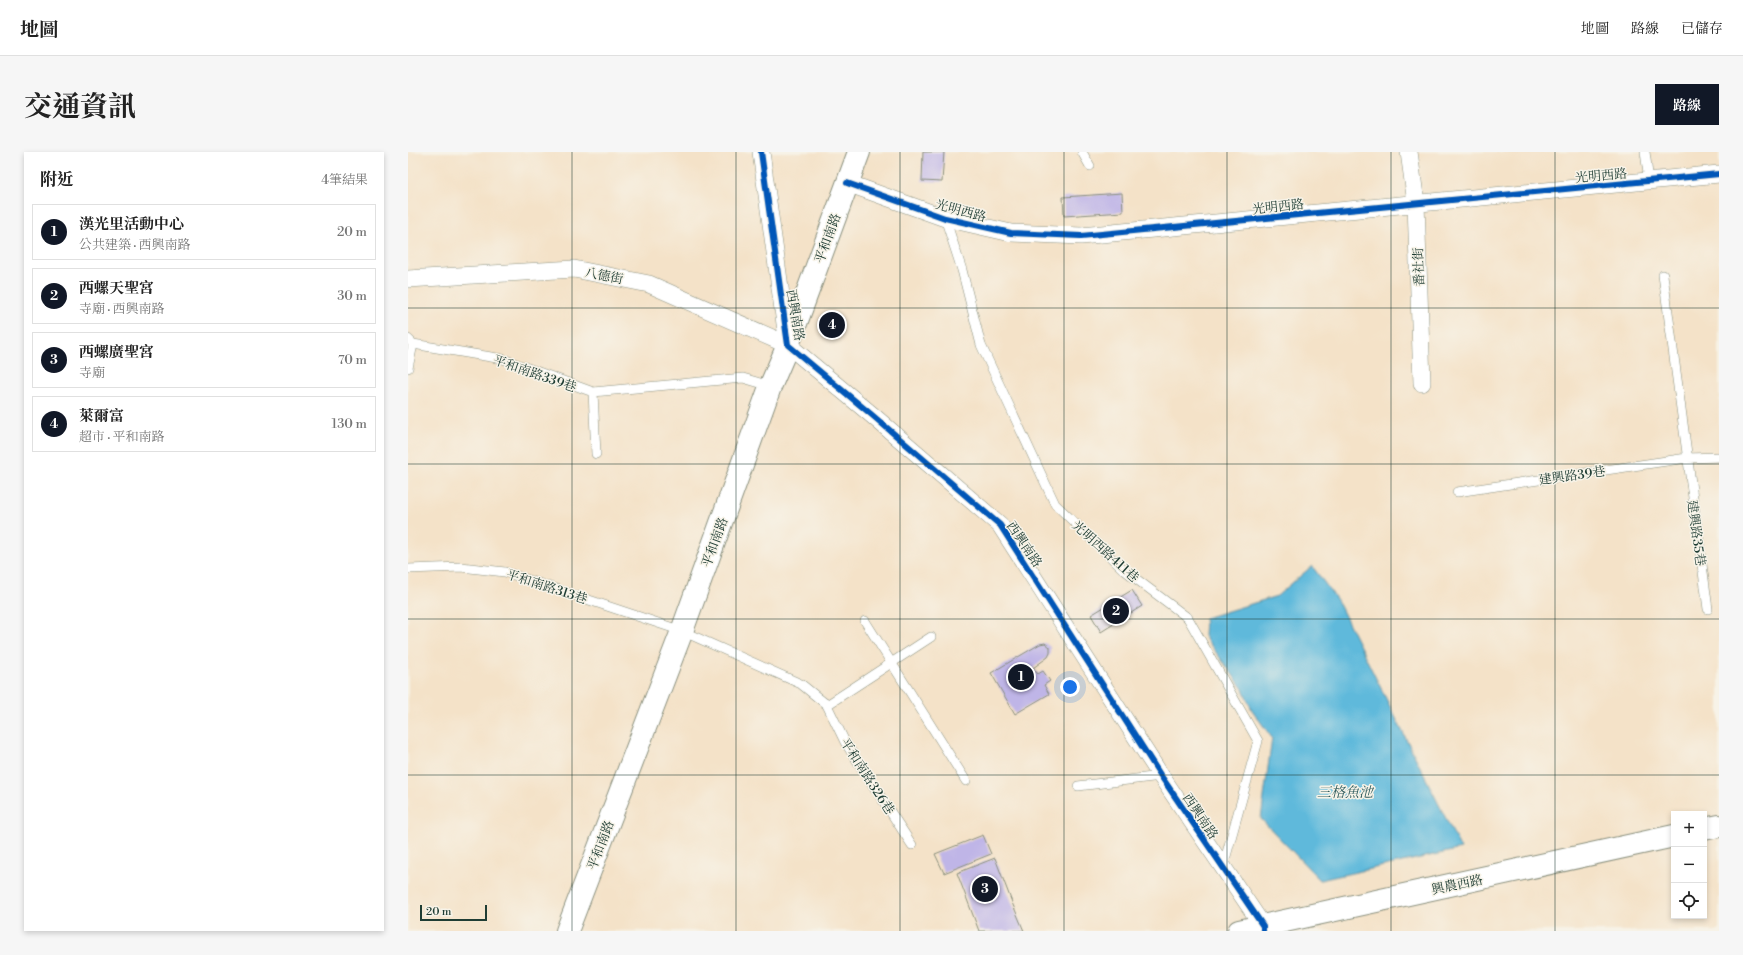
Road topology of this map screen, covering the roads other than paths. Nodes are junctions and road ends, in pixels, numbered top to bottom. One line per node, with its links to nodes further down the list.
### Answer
1 (761, 152): 15 (street, 西興南路)
2 (859, 152): 9 (main road, 平和南路)
3 (1082, 152): 6 (lane)
4 (1409, 152): 10 (street, 番社街)
5 (1645, 152): 8 (lane)
6 (1090, 166)
7 (1719, 174): 8 (street, 光明西路)
8 (1649, 181): 10 (street, 光明西路)
9 (847, 183): 11 (street, 光明西路); 15 (main road, 平和南路)
10 (1416, 203): 11 (street, 光明西路); 17 (street, 番社街)
11 (945, 218): 38 (lane, 光明西路411巷)
12 (1663, 275): 21 (lane)
13 (408, 279): 15 (street, 八德街)
14 (411, 341): 16 (lane); 19 (lane, 平和南路339巷)
15 (788, 345): 18 (main road, 平和南路); 31 (street, 西興南路)
16 (408, 368)
17 (1422, 383)
18 (770, 387): 19 (lane, 平和南路339巷); 27 (main road, 平和南路)
19 (593, 392): 20 (lane, 平和南路339巷)
20 (596, 454)
21 (1687, 458): 22 (lane, 建興路39巷); 23 (lane, 建興路39巷); 25 (lane, 建興路35巷)
22 (1719, 458)
23 (1458, 492)
24 (408, 570): 27 (lane, 平和南路313巷)
25 (1708, 609)
26 (865, 621): 29 (lane)
27 (682, 631): 30 (lane, 平和南路326巷); 40 (main road, 平和南路)
28 (931, 638): 29 (lane)
29 (891, 663): 30 (lane); 32 (lane)
30 (827, 704): 37 (lane, 平和南路326巷)
31 (1161, 776): 33 (lane); 38 (street, 西興南路)
32 (966, 782)
33 (1078, 786)
34 (1719, 826): 35 (main road)
35 (1707, 829)
36 (1671, 837): 39 (main road, 興農西路)
37 (912, 845)
38 (1223, 867): 39 (street, 西興南路)
39 (1263, 928): 41 (main road, 興農西路)
40 (567, 931)
41 (1239, 931)

